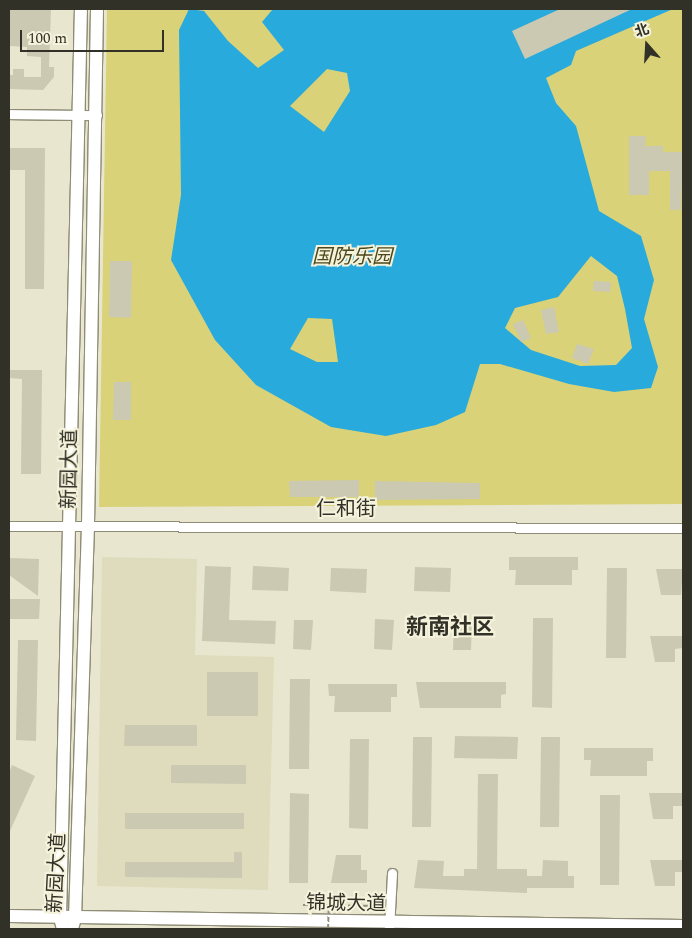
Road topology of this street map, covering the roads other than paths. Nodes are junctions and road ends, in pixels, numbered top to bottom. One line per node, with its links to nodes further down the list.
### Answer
1 (81, 9): 4 (street, 新园大道)
2 (97, 9): 5 (street, 新园大道)
3 (9, 114): 4 (street)
4 (81, 115): 5 (street); 6 (street, 新园大道)
5 (97, 115): 7 (street, 新园大道)
6 (69, 525): 7 (street, 仁和街); 8 (street, 仁和街); 12 (street, 新园大道)
7 (88, 525): 9 (street, 仁和街); 13 (street, 新园大道)
8 (9, 526)
9 (683, 528)
10 (392, 873): 15 (street)
11 (9, 916): 12 (street, 锦城大道)
12 (61, 924): 13 (street, 锦城大道)
13 (73, 924): 15 (street, 锦城大道)
14 (683, 926): 15 (street, 锦城大道)
15 (390, 927)

